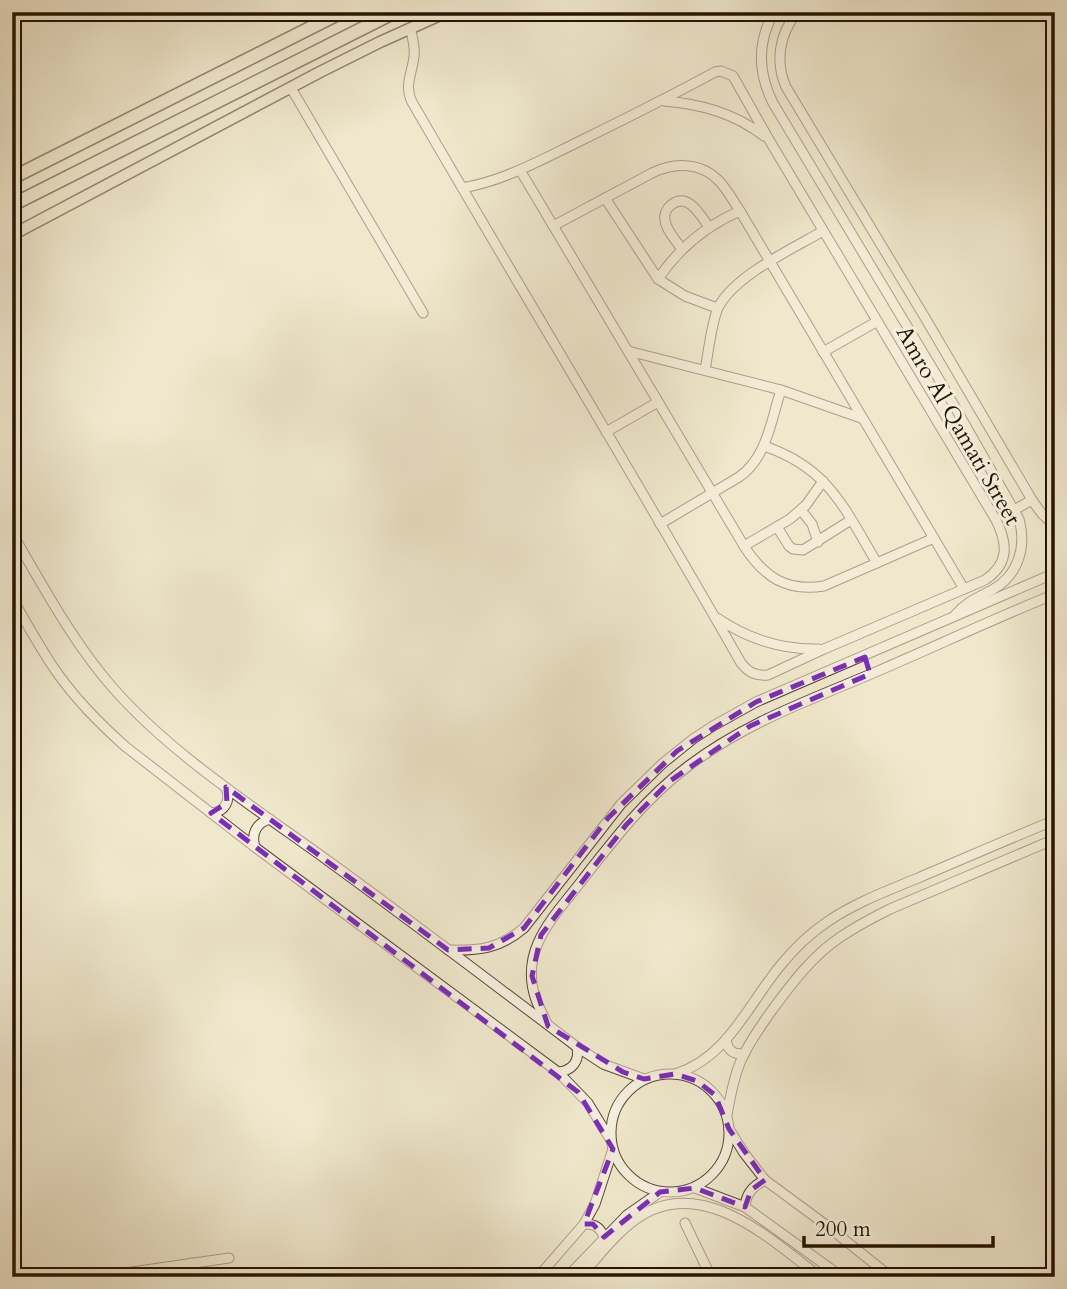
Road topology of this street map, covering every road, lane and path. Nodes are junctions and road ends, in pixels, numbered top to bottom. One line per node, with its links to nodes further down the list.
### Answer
1 (342, 12): 11 (highway)
2 (395, 12): 14 (highway)
3 (447, 12): 6 (main road)
4 (774, 12): 38 (street)
5 (797, 12): 36 (street)
6 (410, 28): 7 (main road); 12 (street, Amro Al Qamati Street)
7 (290, 88): 19 (main road); 24 (street)
8 (662, 101): 9 (street, Amro Al Qamati Street); 9 (street, Amro Al Qamati Street); 10 (street, Amro Al Qamati Street)
9 (768, 138): 18 (street, Amro Al Qamati Street)
10 (520, 170): 12 (street, Amro Al Qamati Street); 16 (street)
11 (12, 178)
12 (462, 188): 32 (street, Amro Al Qamati Street)
13 (605, 198): 15 (street); 16 (street); 22 (street)
14 (12, 205)
15 (740, 211): 17 (street); 21 (street)
16 (553, 226): 26 (street)
17 (709, 228): 20 (street); 20 (street)
18 (823, 231): 21 (street); 25 (street, Amro Al Qamati Street)
19 (12, 235)
20 (682, 250): 22 (street)
21 (770, 262): 23 (street); 27 (street)
22 (658, 279): 23 (street)
23 (718, 309): 28 (street)
24 (423, 313)
25 (877, 322): 27 (street); 49 (street, Amro Al Qamati Street)
26 (628, 351): 28 (street); 30 (street)
27 (823, 352): 31 (street)
28 (705, 370): 29 (street)
29 (781, 390): 31 (street); 33 (street)
30 (658, 402): 32 (street); 35 (street)
31 (861, 418): 44 (street)
32 (606, 432): 40 (street, Amro Al Qamati Street)
33 (764, 446): 34 (street); 35 (street)
34 (823, 481): 37 (street); 39 (street)
35 (712, 493): 40 (street); 46 (street)
36 (1032, 500): 38 (street); 41 (street)
37 (801, 510): 42 (street); 45 (street)
38 (1014, 510): 53 (street)
39 (851, 520): 45 (street); 47 (street)
40 (660, 524): 52 (street, Amro Al Qamati Street)
41 (1055, 526)
42 (777, 527): 45 (street); 46 (street)
43 (12, 533): 59 (street)
44 (934, 538): 47 (street); 49 (street)
45 (818, 542)
46 (744, 547): 47 (street)
47 (877, 563)
48 (1055, 573): 53 (street)
49 (964, 589): 55 (street, Amro Al Qamati Street)
50 (1055, 594): 57 (street)
51 (12, 598): 60 (street)
52 (714, 616): 55 (street, Amro Al Qamati Street); 55 (street, Amro Al Qamati Street)
53 (953, 617): 54 (street)
54 (887, 646): 56 (street); 57 (street)
55 (824, 649)
56 (862, 656): 58 (street); 69 (street)
57 (894, 664): 58 (street)
58 (870, 674): 70 (street)
59 (226, 787): 60 (street); 61 (street)
60 (211, 813): 67 (street)
61 (270, 819): 67 (street); 71 (street)
62 (1055, 820): 63 (street)
63 (1032, 830): 65 (street); 66 (street)
64 (1055, 839): 66 (street)
65 (1006, 840): 68 (street); 73 (street)
66 (1040, 845): 68 (street)
67 (256, 848): 76 (street)
68 (1013, 857): 75 (street)
69 (532, 918): 70 (street); 71 (street)
70 (545, 928): 72 (street)
71 (448, 950): 72 (street)
72 (548, 1026): 74 (street)
73 (726, 1039): 75 (street); 77 (street)
74 (577, 1047): 76 (street); 78 (street)
75 (744, 1053): 79 (street)
76 (558, 1072): 81 (street)
77 (675, 1074): 78 (street); 79 (street)
78 (645, 1079): 81 (street)
79 (727, 1115): 80 (street)
80 (729, 1129): 82 (street); 83 (street)
81 (611, 1144): 84 (street); 87 (street)
82 (765, 1181): 85 (street); 104 (street)
83 (695, 1188): 84 (street); 85 (street)
84 (660, 1192): 88 (street)
85 (745, 1207): 103 (street)
86 (685, 1223): 101 (street)
87 (584, 1224): 88 (street); 93 (street)
88 (604, 1237): 92 (street)
89 (229, 1258): 90 (street)
90 (209, 1261): 91 (street); 96 (street)
91 (191, 1264): 94 (street); 96 (street)
92 (585, 1264): 98 (street); 99 (street); 100 (street); 102 (street)
93 (540, 1275): 97 (street)
94 (104, 1276): 95 (street)
95 (97, 1277)
96 (203, 1277)
97 (527, 1277)
98 (567, 1277)
99 (580, 1277)
100 (594, 1277)
101 (711, 1277)
102 (820, 1277)
103 (842, 1277)
104 (891, 1277)

